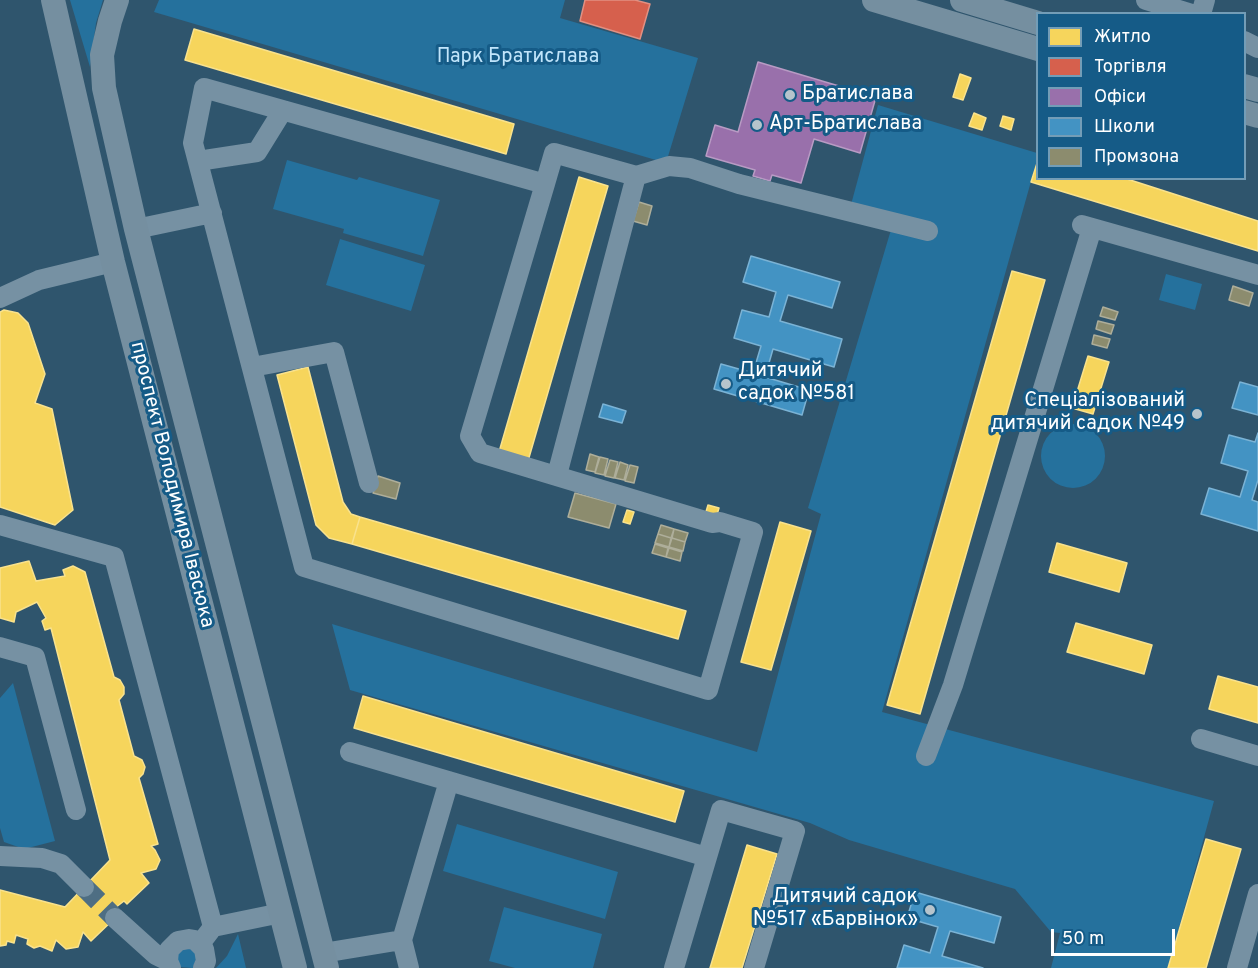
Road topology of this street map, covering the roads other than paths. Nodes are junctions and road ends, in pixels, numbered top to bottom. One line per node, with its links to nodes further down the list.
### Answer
1 (53, 0): 16 (main road, проспект Володимира Івасюка)
2 (117, 0): 14 (main road, проспект Володимира Івасюка)
3 (874, 0): 8 (main road)
4 (962, 0): 7 (main road)
5 (1146, 0): 6 (lane)
6 (1185, 12)
7 (1036, 22)
8 (1036, 49)
9 (283, 110): 10 (lane); 10 (lane); 12 (lane)
10 (198, 161): 13 (lane)
11 (636, 176): 12 (lane); 15 (lane); 20 (lane)
12 (544, 184): 20 (lane)
13 (212, 213): 14 (lane); 19 (lane)
14 (136, 229): 34 (main road, проспект Володимира Івасюка)
15 (928, 231)
16 (113, 262): 18 (lane); 35 (main road, проспект Володимира Івасюка)
17 (1258, 275): 26 (lane)
18 (0, 298)
19 (252, 367): 20 (lane); 21 (lane)
20 (557, 476)
21 (369, 483)
22 (0, 525): 37 (lane)
23 (0, 647): 29 (lane)
24 (1201, 739): 27 (lane)
25 (350, 752): 28 (lane)
26 (926, 756)
27 (1258, 756)
28 (449, 781): 31 (lane); 38 (lane)
29 (76, 810)
30 (0, 856): 32 (lane)
31 (707, 857): 45 (lane); 46 (lane)
32 (84, 887)
33 (1258, 894): 47 (lane)
34 (310, 907): 35 (main road); 40 (main road, проспект Володимира Івасюка)
35 (281, 913): 37 (lane); 43 (main road, проспект Володимира Івасюка)
36 (115, 918): 41 (lane)
37 (213, 927): 39 (lane)
38 (402, 940): 40 (lane); 44 (lane)
39 (200, 944): 41 (lane); 42 (lane)
40 (325, 961)
41 (169, 965)
42 (203, 968)
43 (295, 968)
44 (409, 968)
45 (674, 968)
46 (754, 968)
47 (1237, 968)

